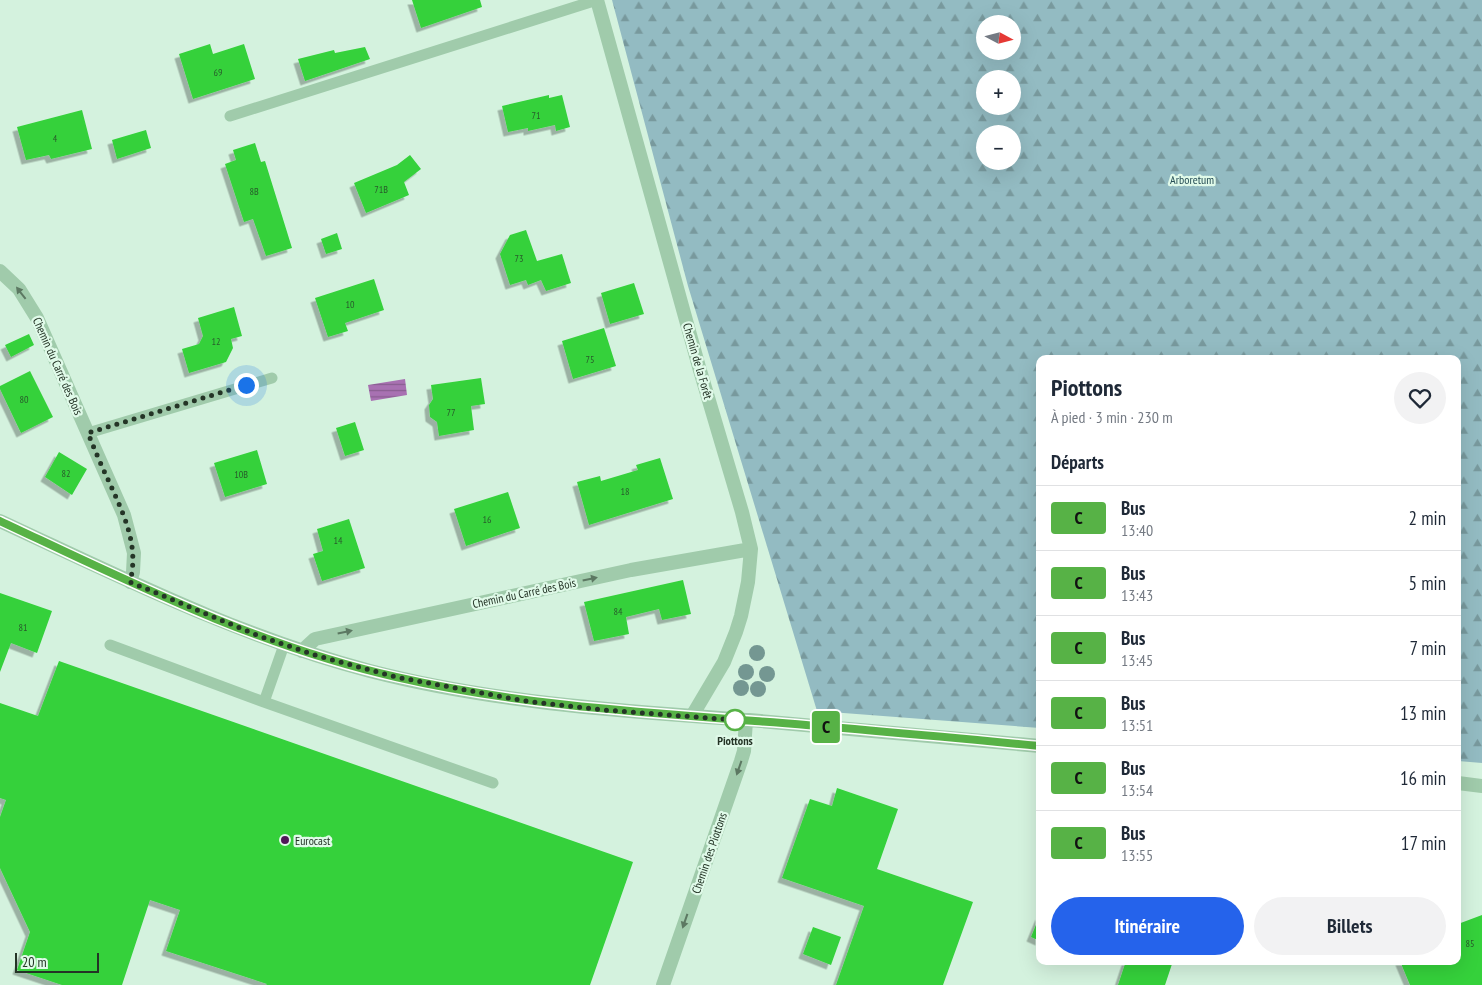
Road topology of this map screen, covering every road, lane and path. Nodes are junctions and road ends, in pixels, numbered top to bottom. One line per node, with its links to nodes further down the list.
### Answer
1 (597, 0): 2 (lane); 7 (street, Chemin de la Forêt)
2 (230, 116)
3 (0, 271): 5 (street, Chemin du Carré des Bois, one-way to 3)
4 (272, 378): 5 (lane)
5 (88, 433): 8 (street, Chemin du Carré des Bois)
6 (0, 521): 8 (street)
7 (750, 549): 11 (street, Chemin du Carré des Bois, one-way to 7); 13 (street, Chemin de la Forêt)
8 (130, 582): 9 (street)
9 (284, 644): 11 (street); 12 (lane)
10 (110, 645): 12 (lane)
11 (302, 651): 13 (street)
12 (264, 702): 16 (lane)
13 (692, 716): 14 (street)
14 (746, 720): 15 (street); 19 (street, Chemin des Piottons, one-way to 19)
15 (1036, 746)
16 (493, 783)
17 (1461, 784): 18 (street)
18 (1482, 786)
19 (663, 985)

